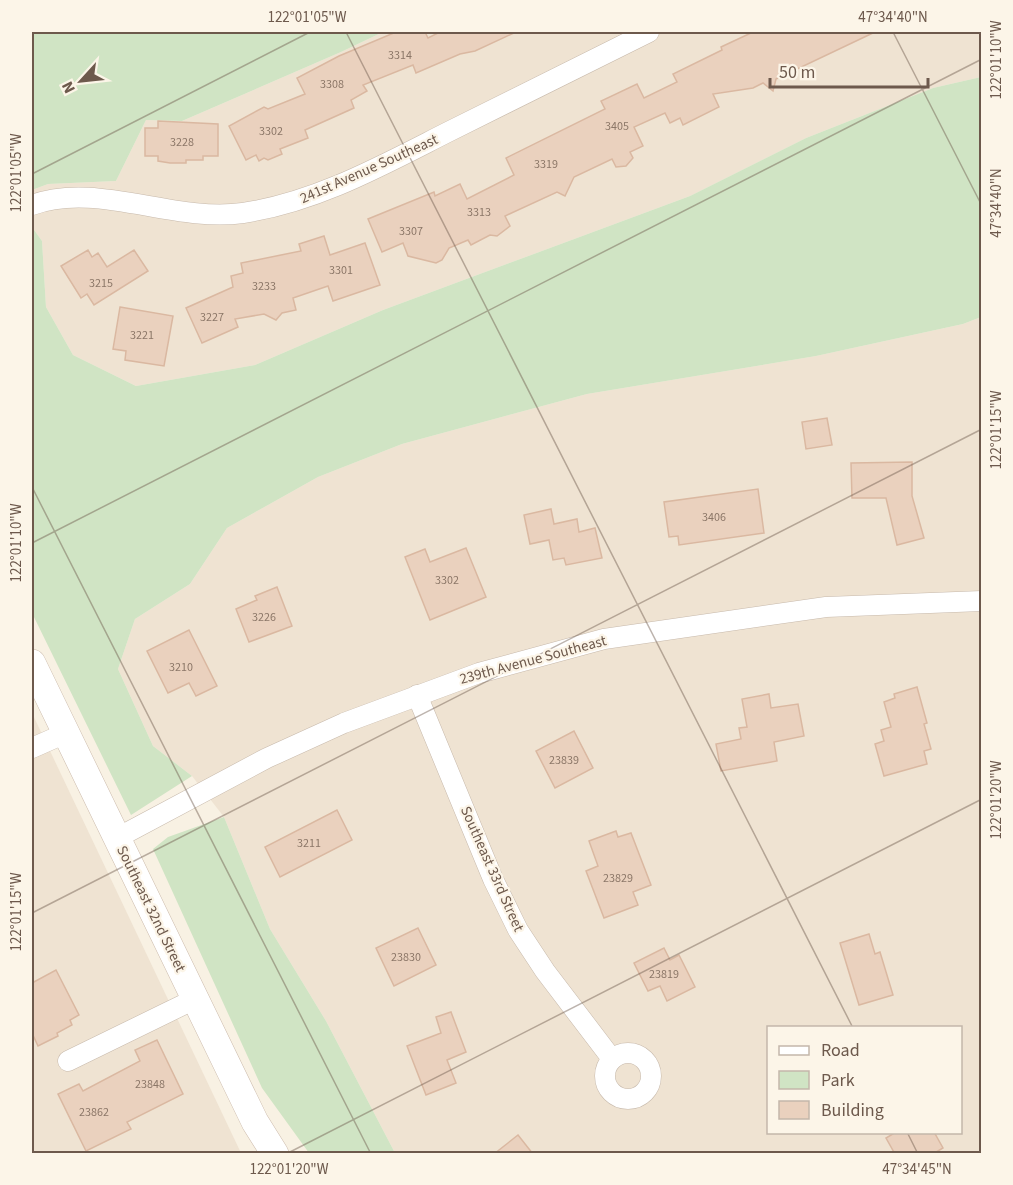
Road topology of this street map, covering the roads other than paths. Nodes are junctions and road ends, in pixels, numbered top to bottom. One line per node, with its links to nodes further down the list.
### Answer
1 (650, 32): 2 (street, 241st Avenue Southeast)
2 (32, 205)
3 (981, 601): 5 (street, 239th Avenue Southeast)
4 (32, 663): 6 (street, Southeast 32nd Street)
5 (417, 695): 8 (street, 239th Avenue Southeast); 10 (street, Southeast 33rd Street)
6 (66, 733): 7 (street); 8 (street, Southeast 32nd Street)
7 (32, 748)
8 (117, 838): 9 (street, Southeast 32nd Street)
9 (195, 999): 11 (street); 12 (street, Southeast 32nd Street)
10 (612, 1059)
11 (68, 1061)
12 (275, 1154)

